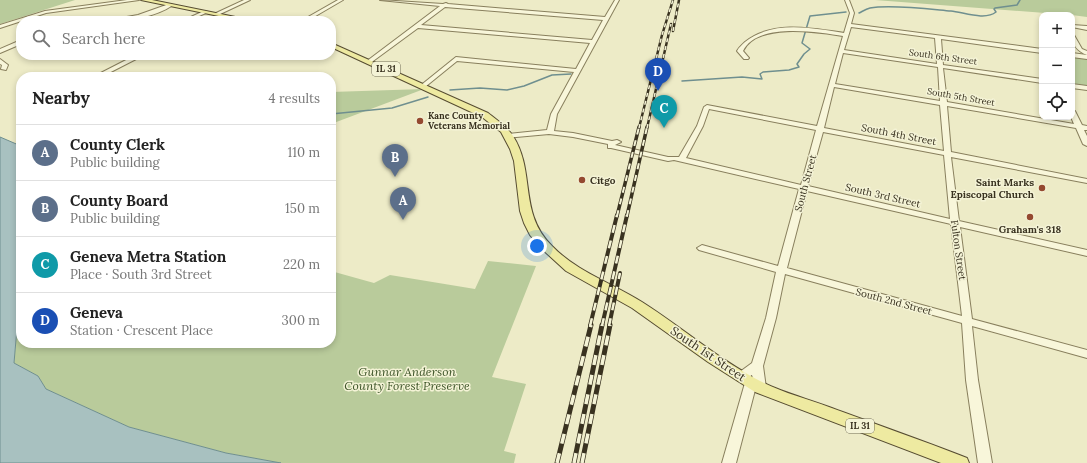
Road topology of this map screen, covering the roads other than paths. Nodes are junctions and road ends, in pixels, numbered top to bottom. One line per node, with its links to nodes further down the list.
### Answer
1 (137, 0): 13 (street)
2 (144, 0): 9 (main road)
3 (248, 0): 12 (street)
4 (341, 0): 17 (street)
5 (382, 0): 10 (street)
6 (451, 0): 10 (street)
7 (617, 0): 18 (street)
8 (847, 0): 20 (street, South Street)
9 (172, 5): 11 (main road); 14 (street)
10 (444, 5): 18 (street); 21 (street)
11 (206, 12): 12 (main road); 15 (street)
12 (216, 14): 16 (main road)
13 (35, 16)
14 (145, 16)
15 (196, 16)
16 (226, 16)
17 (313, 16)
18 (607, 19): 30 (street)
19 (16, 22): 23 (street)
20 (849, 25): 27 (street, South Street); 28 (street)
21 (416, 26): 30 (street); 42 (street)
22 (1075, 26): 24 (street)
23 (0, 27)
24 (1087, 28)
25 (1075, 31): 26 (street)
26 (1087, 32)
27 (845, 35): 34 (street, South Street); 39 (street)
28 (938, 37): 35 (street); 43 (street, Fulton Street)
29 (1075, 41): 36 (street)
30 (593, 42): 45 (street)
31 (16, 44): 33 (street)
32 (336, 47): 42 (main road, IL 31)
33 (0, 51)
34 (840, 51): 43 (street, South 6th Street); 48 (street, South Street)
35 (1039, 51)
36 (1087, 53)
37 (1075, 55): 38 (street)
38 (1087, 57)
39 (746, 58)
40 (131, 60): 46 (street)
41 (0, 61): 44 (street)
42 (369, 62): 49 (main road, IL 31)
43 (940, 66): 47 (street, South 6th Street); 52 (street, Fulton Street)
44 (4, 69)
45 (577, 71): 49 (street); 57 (street)
46 (106, 72)
47 (1039, 81)
48 (832, 85): 52 (street, South 5th Street); 56 (street, South Street)
49 (423, 86): 58 (main road, IL 31)
50 (1075, 86): 51 (street)
51 (1087, 88)
52 (944, 104): 54 (street, South 5th Street); 60 (street, Fulton Street)
53 (1075, 117): 54 (street)
54 (1079, 126): 55 (street, South 5th Street); 59 (street)
55 (1087, 128)
56 (820, 129): 60 (street, South 4th Street); 61 (street, South 4th Street); 63 (street, South Street)
57 (550, 132): 58 (street, South 3rd Street); 61 (street, South 3rd Street)
58 (508, 136): 71 (main road, South 1st Street / IL 31)
59 (1087, 144)
60 (948, 154): 62 (street, South 4th Street); 64 (street, Fulton Street)
61 (677, 159): 63 (street, South 3rd Street)
62 (1087, 181)
63 (804, 188): 64 (street, South 3rd Street); 67 (street, South Street)
64 (955, 223): 66 (street, South 3rd Street); 68 (street, Fulton Street)
65 (702, 248): 67 (street, South 2nd Street)
66 (1087, 253)
67 (781, 270): 68 (street, South 2nd Street); 70 (street, South Street)
68 (967, 322): 69 (street, South 2nd Street); 74 (street, Fulton Street)
69 (1087, 354)
70 (758, 366): 71 (street, South Street); 71 (street)
71 (751, 383): 72 (street, South Street); 73 (main road, South 1st Street / IL 31)
72 (729, 463)
73 (961, 463)
74 (985, 463)

